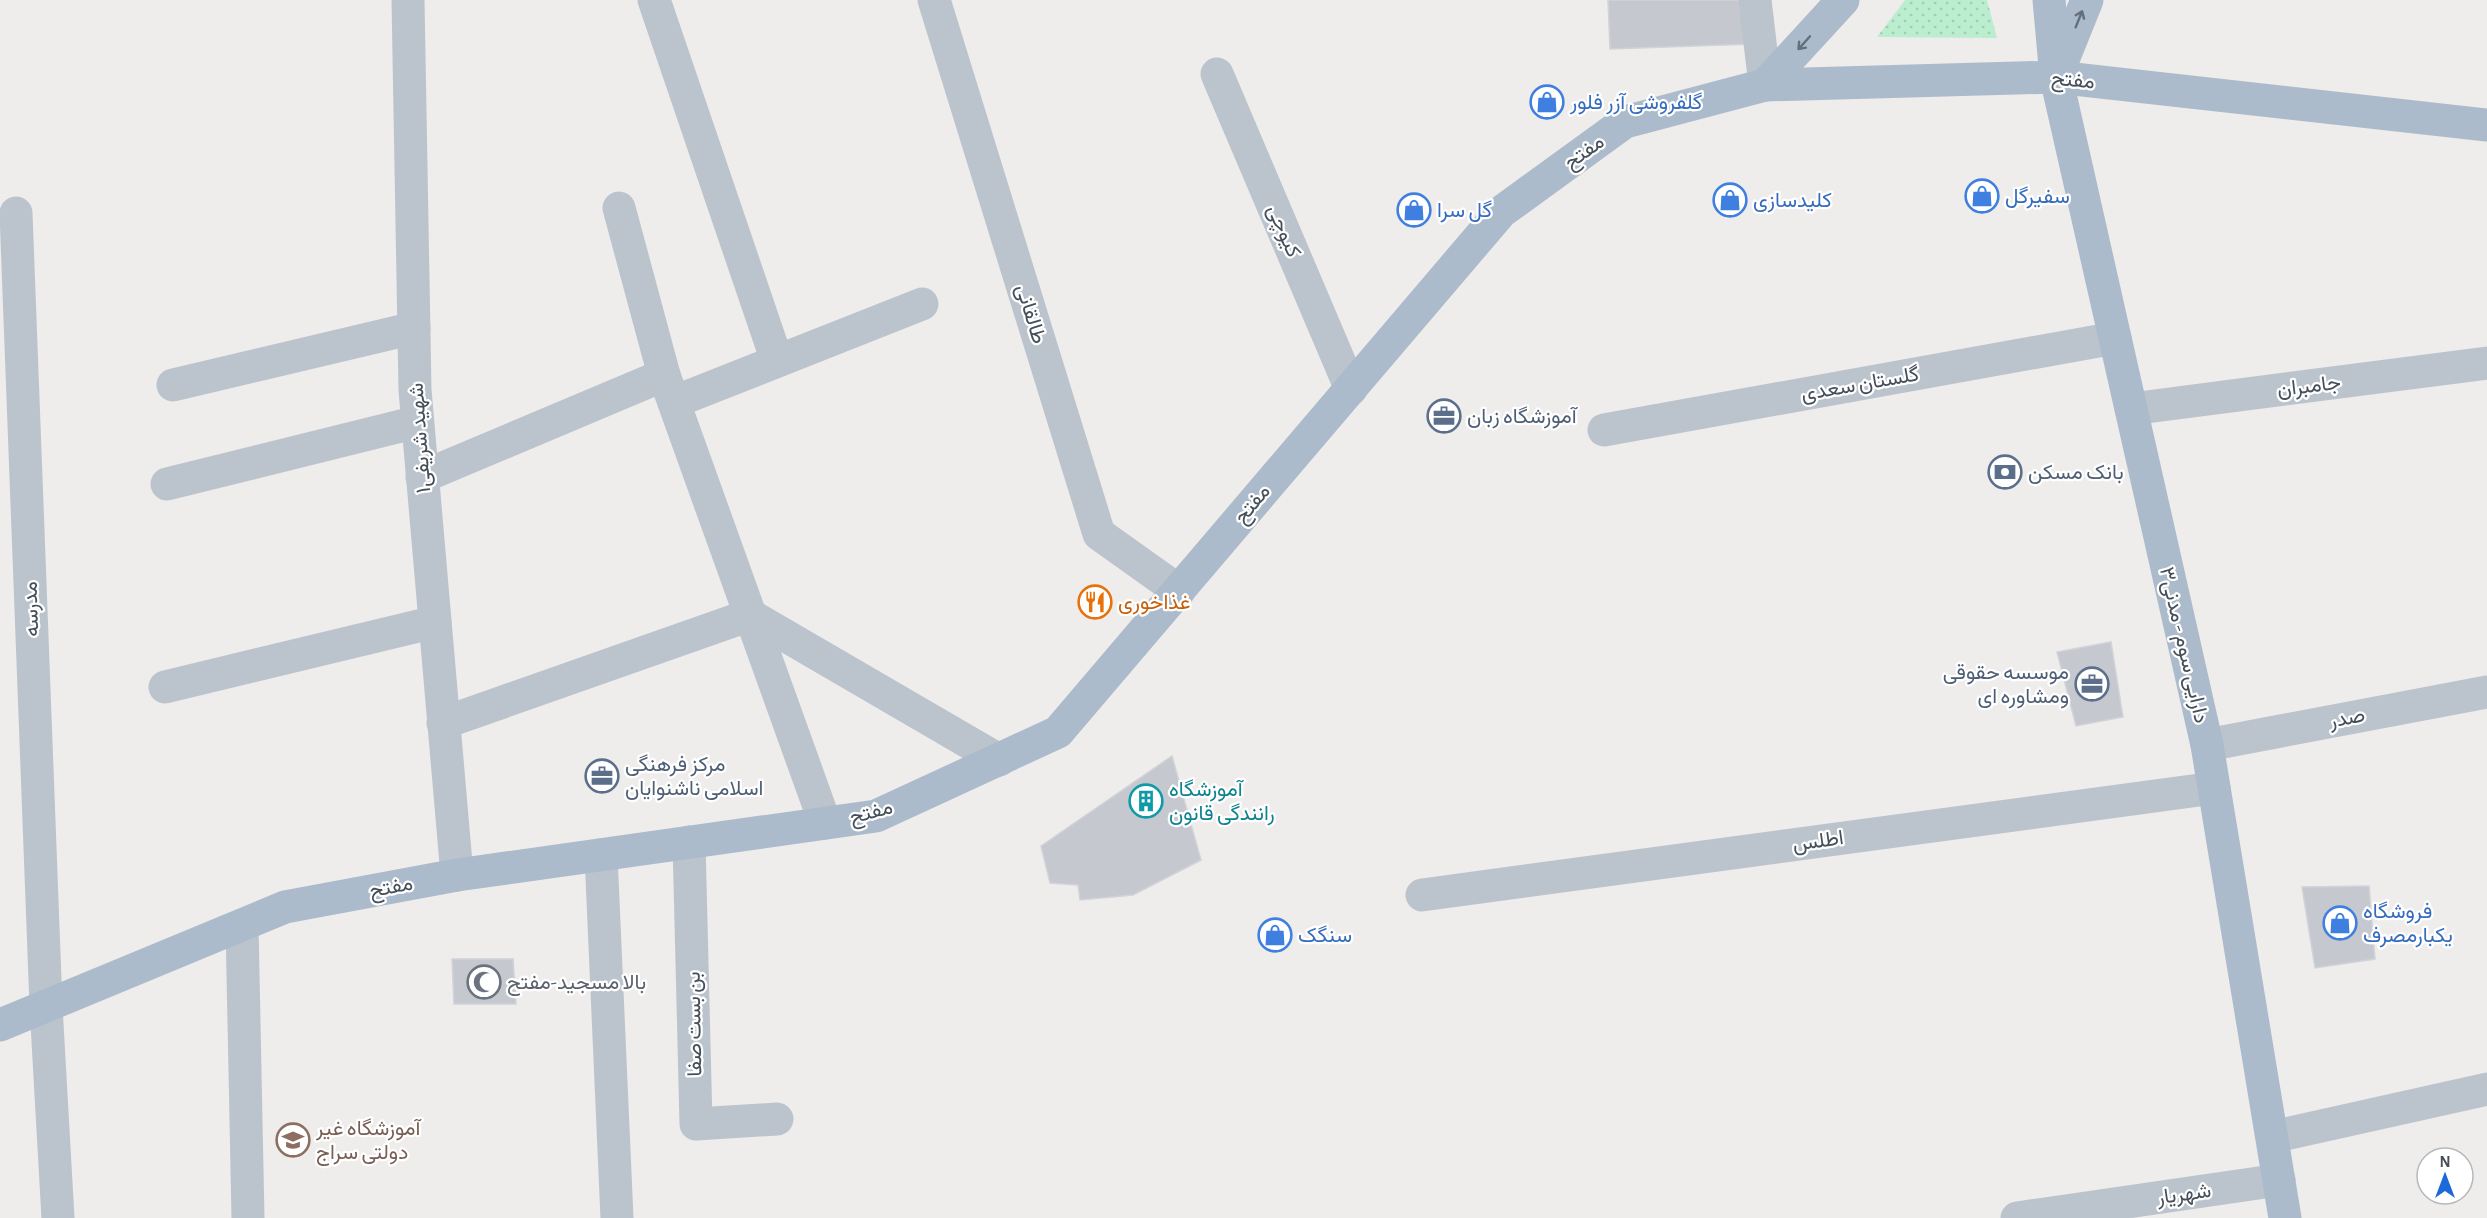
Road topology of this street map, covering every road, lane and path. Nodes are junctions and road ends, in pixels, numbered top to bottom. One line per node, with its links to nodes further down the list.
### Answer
1 (408, 0): 15 (street, شهید شریفی۱)
2 (654, 0): 17 (street)
3 (934, 0): 27 (street, طالقانی)
4 (1755, 0): 10 (street)
5 (1843, 0): 10 (main road, one-way to 10)
6 (2049, 0): 9 (main road, دارایی سوم - مدنی۳)
7 (2087, 0): 9 (main road, one-way to 7)
8 (1217, 74): 21 (street, کیوچی)
9 (2056, 76): 10 (main road, مفتح); 11 (main road, مفتح); 16 (main road, دارایی سوم - مدنی۳)
10 (1765, 85): 21 (main road, مفتح)
11 (2487, 125)
12 (619, 208): 20 (street)
13 (16, 213): 42 (street, مدرسه)
14 (922, 304): 17 (street)
15 (414, 328): 19 (street); 23 (street, شهید شریفی۱)
16 (2115, 338): 22 (main road, دارایی سوم - مدنی۳); 24 (street, گلستان سعدی)
17 (777, 361): 20 (street)
18 (2487, 363): 22 (street, جامبران)
19 (173, 385)
20 (669, 388): 25 (street); 28 (street)
21 (1351, 388): 27 (main road, مفتح)
22 (2131, 409): 33 (main road, دارایی سوم - مدنی۳)
23 (417, 422): 25 (street, شهید شریفی۱); 26 (street)
24 (1604, 430)
25 (422, 477): 29 (street, شهید شریفی۱)
26 (167, 484)
27 (1179, 591): 34 (main road, مفتح)
28 (750, 615): 32 (street); 34 (street); 36 (street)
29 (435, 622): 30 (street); 32 (street, شهید شریفی۱)
30 (165, 687)
31 (2487, 692): 33 (street, صدر)
32 (443, 723): 39 (street, شهید شریفی۱)
33 (2207, 745): 35 (main road, دارایی سوم - مدنی۳)
34 (999, 760): 36 (main road, مفتح)
35 (2214, 788): 40 (street, اطلس); 46 (main road, دارایی سوم - مدنی۳)
36 (825, 823): 37 (main road, مفتح)
37 (689, 842): 38 (main road, مفتح); 45 (street, بن بست صفا)
38 (601, 855): 39 (main road, مفتح); 50 (street)
39 (457, 875): 41 (main road, مفتح)
40 (1422, 895)
41 (242, 925): 42 (main road, مفتح); 49 (street)
42 (46, 1006): 43 (main road, مفتح); 48 (street, مدرسه)
43 (0, 1025)
44 (2487, 1089): 46 (street)
45 (777, 1119)
46 (2272, 1137): 47 (main road, دارایی سوم - مدنی۳)
47 (2279, 1180): 51 (street, شهریار); 52 (main road, دارایی سوم - مدنی۳)
48 (58, 1218)
49 (248, 1218)
50 (617, 1218)
51 (2017, 1218)
52 (2285, 1218)

